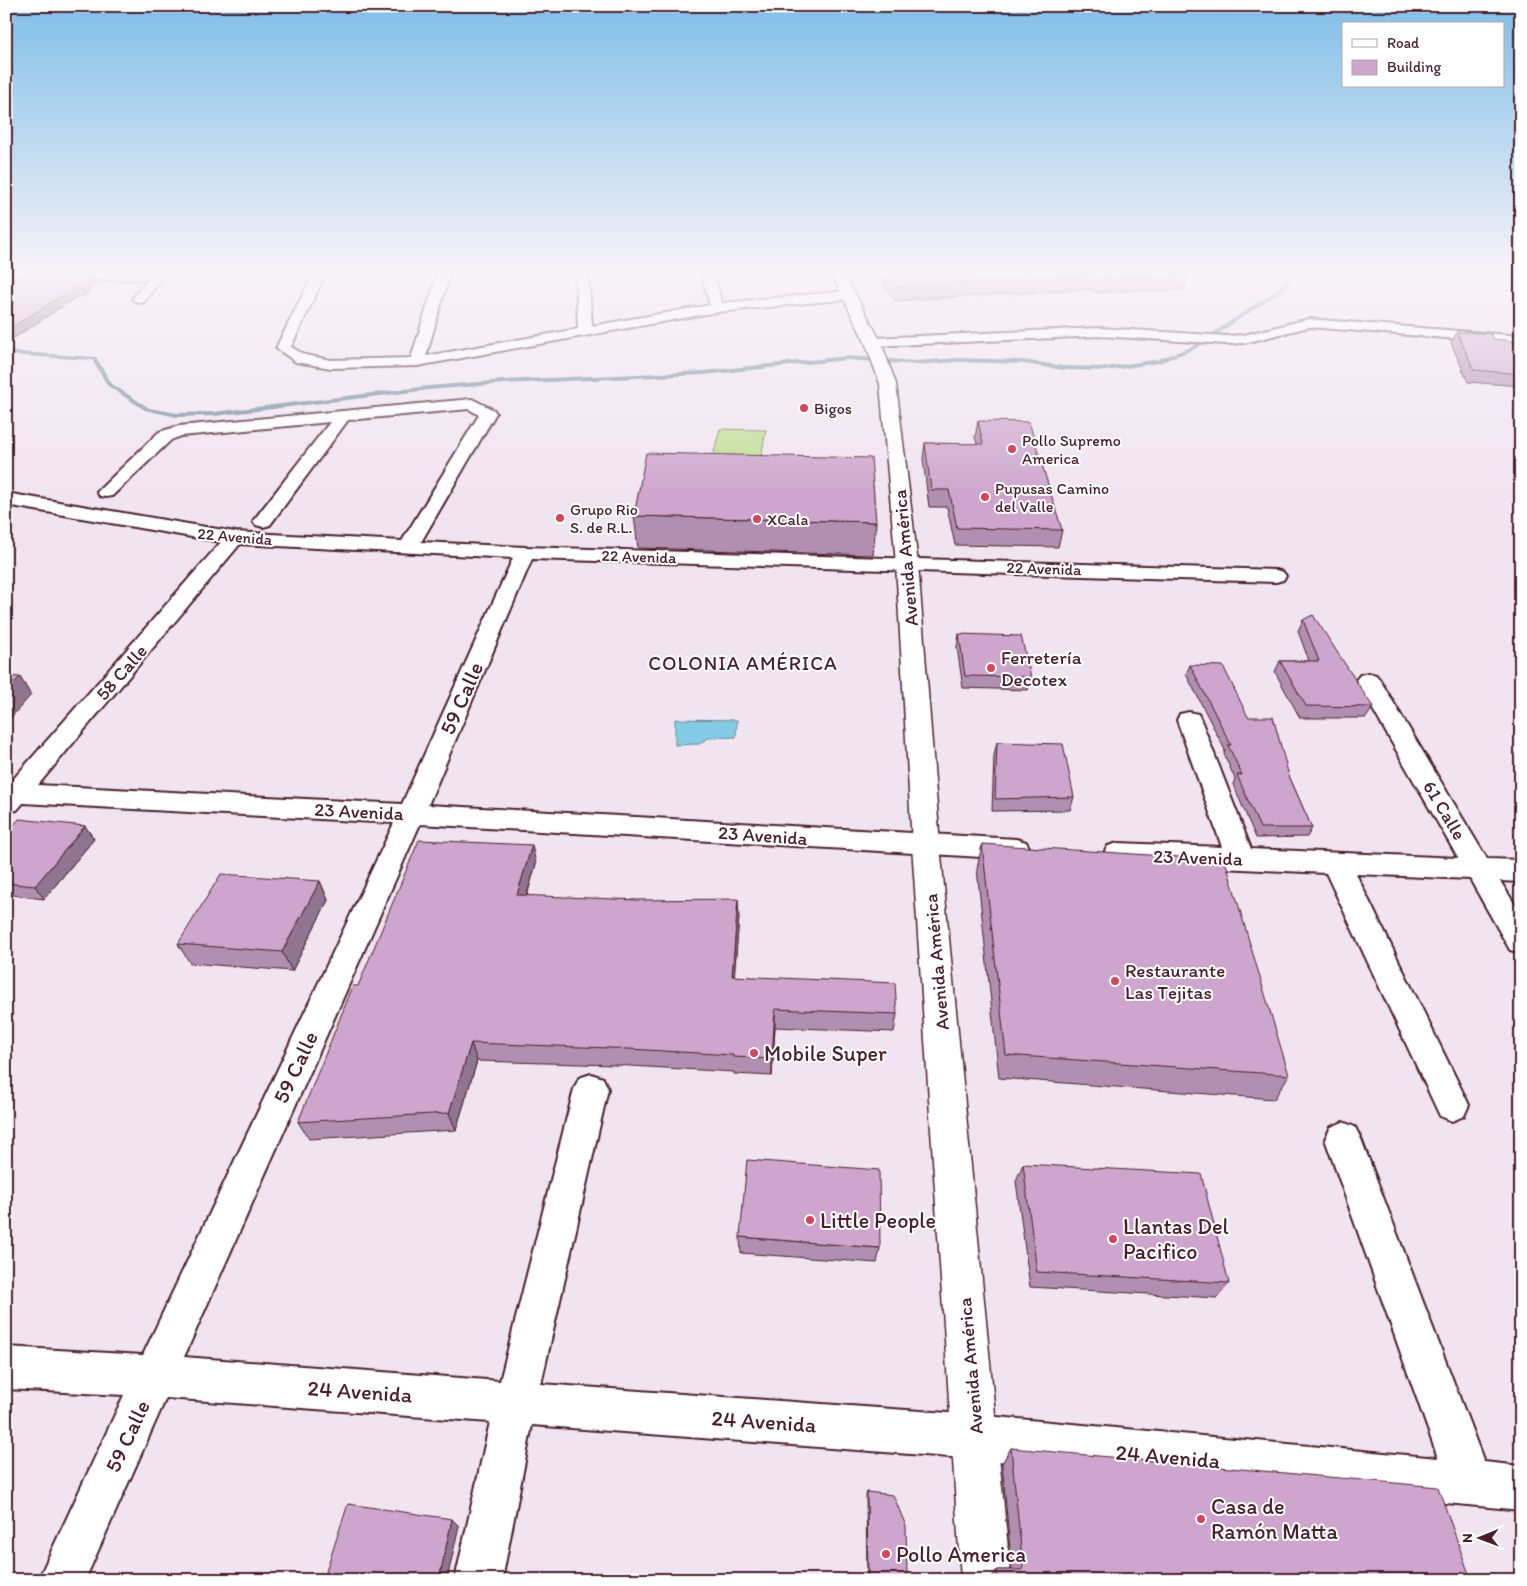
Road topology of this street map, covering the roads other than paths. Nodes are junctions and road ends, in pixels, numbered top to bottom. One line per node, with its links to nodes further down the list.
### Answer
1 (283, 347): 5 (street)
2 (422, 347): 5 (street)
3 (501, 347): 5 (street)
4 (875, 347): 13 (main road, Avenida América)
5 (417, 362)
6 (344, 416): 7 (street); 9 (street); 11 (street)
7 (106, 492)
8 (6, 499): 10 (street, 22 Avenida)
9 (263, 521)
10 (235, 538): 11 (street, 22 Avenida); 17 (street, 58 Calle)
11 (408, 547): 12 (street, 22 Avenida)
12 (525, 553): 13 (street, 22 Avenida); 18 (street, 59 Calle)
13 (907, 564): 14 (street, 22 Avenida); 19 (main road, Avenida América)
14 (1276, 576)
15 (1368, 680): 24 (street, 61 Calle)
16 (1189, 720): 22 (street)
17 (10, 797): 18 (street, 23 Avenida)
18 (411, 814): 19 (street, 23 Avenida); 31 (street, 59 Calle)
19 (926, 845): 20 (street, 23 Avenida); 33 (main road, Avenida América)
20 (1043, 850)
21 (1092, 852): 22 (street, 23 Avenida)
22 (1242, 859): 23 (street, 23 Avenida)
23 (1336, 863): 24 (street, 23 Avenida); 28 (street)
24 (1479, 869): 25 (street, 23 Avenida); 26 (street, 61 Calle)
25 (1521, 871)
26 (1521, 940)
27 (591, 1089): 32 (street)
28 (1452, 1104)
29 (1343, 1139): 34 (street)
30 (6, 1368): 31 (street, 24 Avenida)
31 (154, 1376): 32 (street, 24 Avenida); 36 (street, 59 Calle)
32 (514, 1402): 33 (street, 24 Avenida); 37 (street)
33 (976, 1437): 34 (street, 24 Avenida); 38 (main road, Avenida América)
34 (1469, 1484): 35 (street, 24 Avenida)
35 (1521, 1488)
36 (61, 1580)
37 (478, 1580)
38 (986, 1580)

